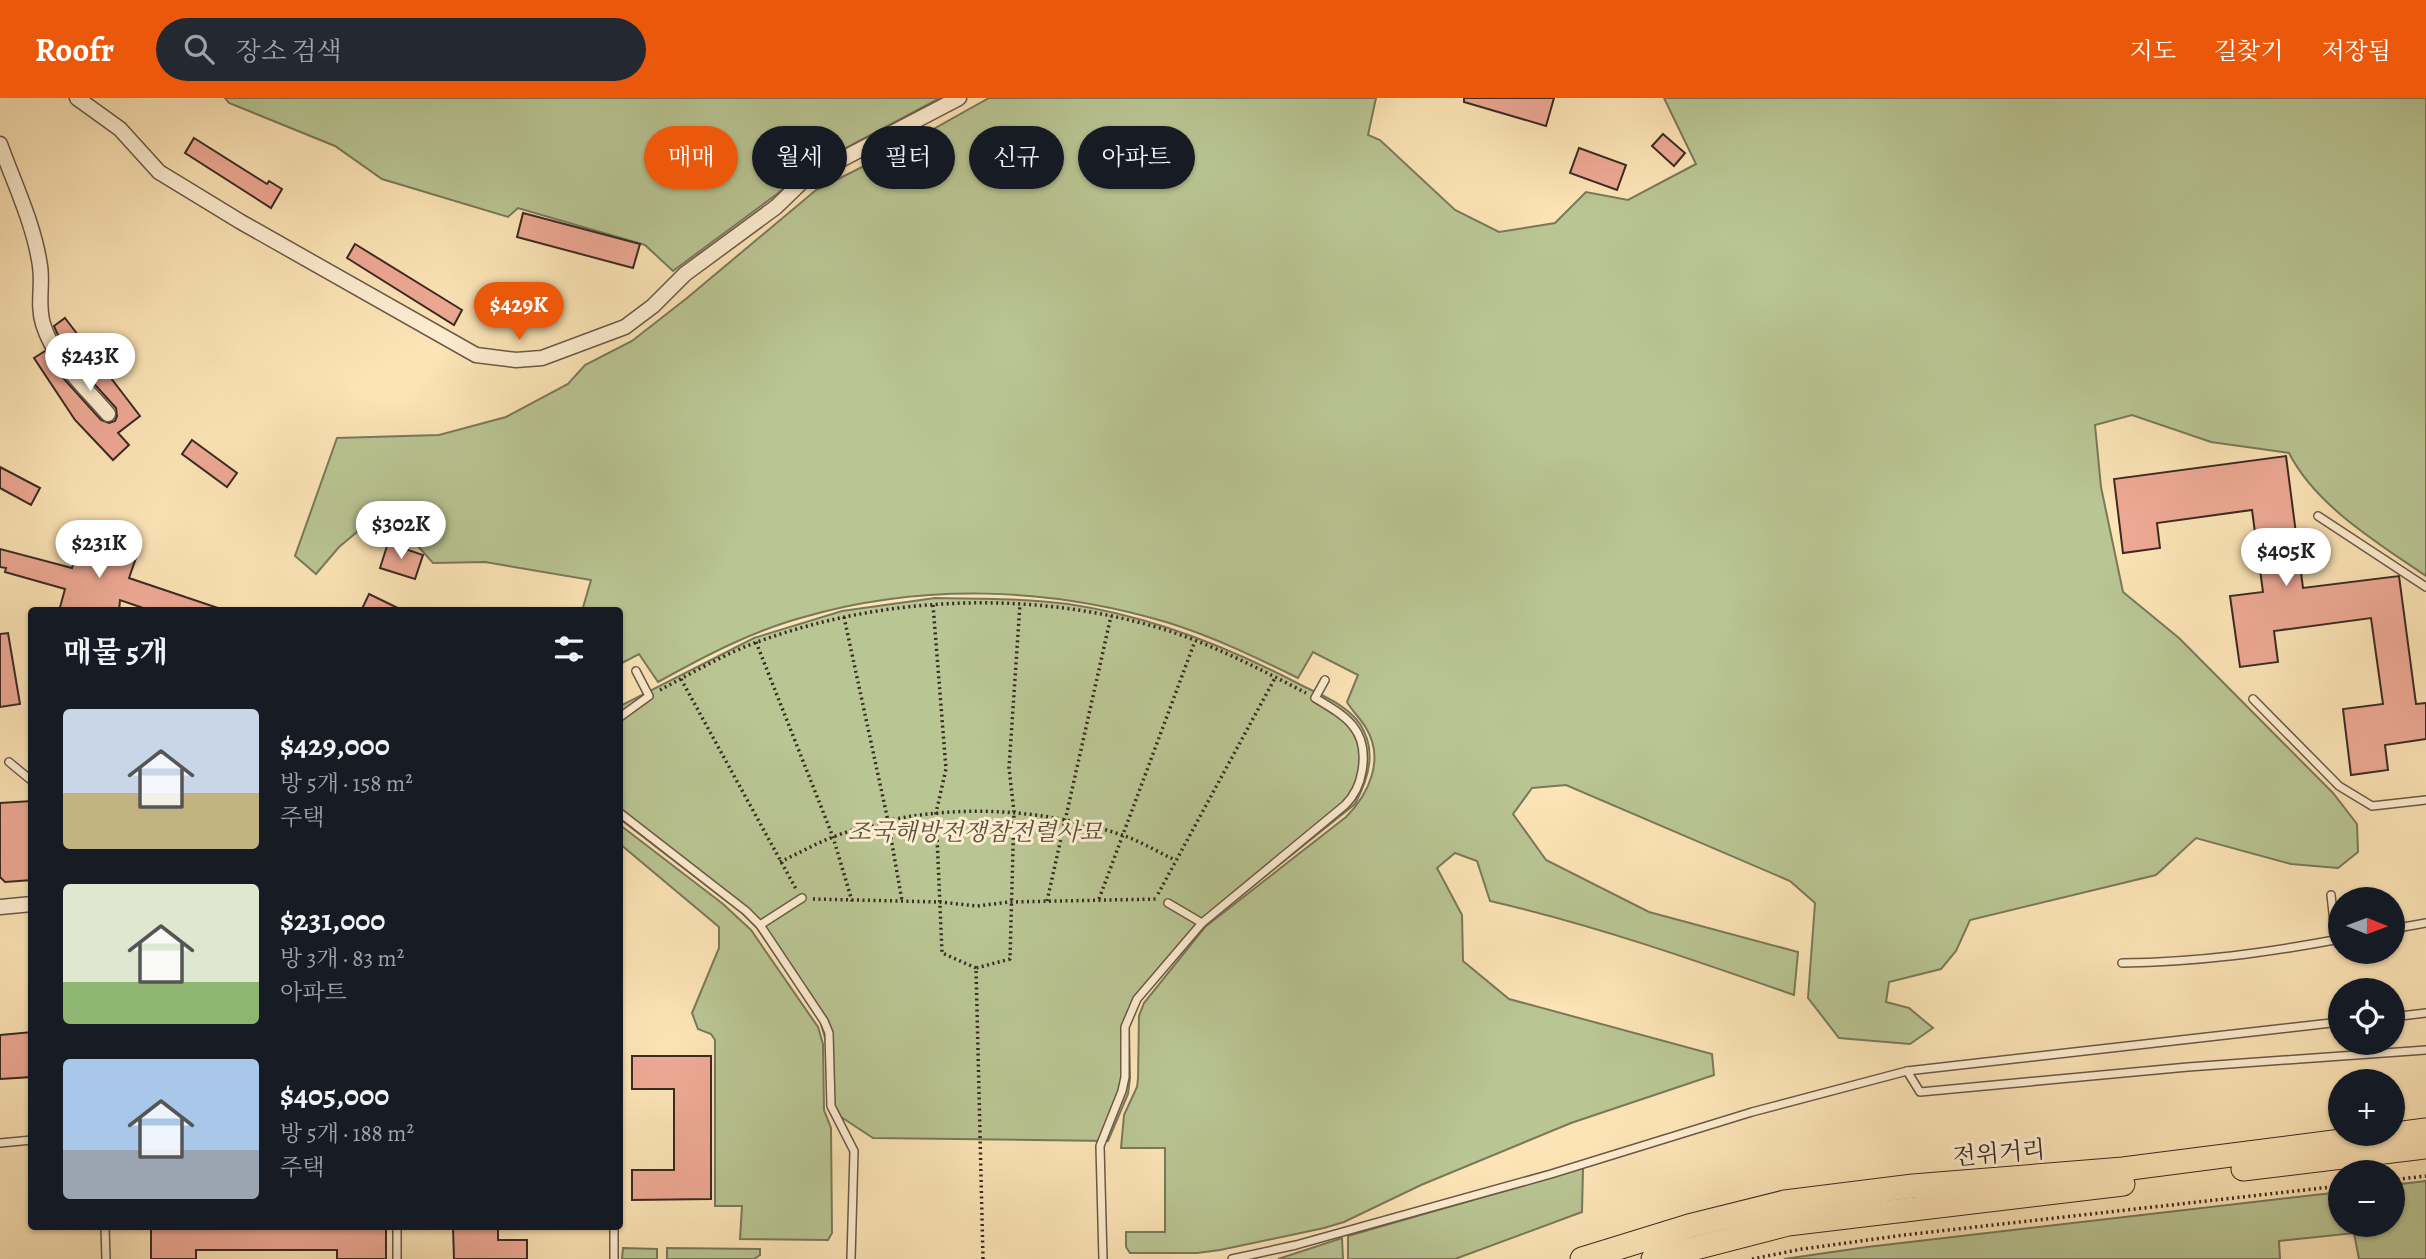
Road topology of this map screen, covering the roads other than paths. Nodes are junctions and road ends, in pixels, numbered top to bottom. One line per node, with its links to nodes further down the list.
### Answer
1 (77, 98): 2 (street)
2 (959, 98)
3 (0, 144): 4 (street)
4 (108, 415)
5 (2318, 516): 6 (lane)
6 (2426, 587)
7 (636, 671): 10 (lane)
8 (1325, 680): 19 (lane)
9 (2252, 699): 13 (lane)
10 (623, 715)
11 (9, 762): 12 (lane)
12 (28, 778)
13 (2426, 800)
14 (623, 815): 21 (lane)
15 (802, 898): 21 (lane)
16 (1168, 903): 19 (lane)
17 (28, 904): 18 (street)
18 (0, 907)
19 (1202, 923): 41 (lane)
20 (2426, 923): 22 (lane)
21 (760, 925): 40 (lane)
22 (2405, 927)
23 (2328, 941): 24 (lane)
24 (2122, 963)
25 (2426, 1013): 26 (lane)
26 (2405, 1015)
27 (2328, 1023): 29 (lane)
28 (2426, 1050): 29 (lane)
29 (1907, 1071): 42 (lane)
30 (2426, 1130): 43 (main road, 전위거리)
31 (28, 1140): 32 (lane)
32 (0, 1143)
33 (2426, 1147): 44 (main road, 전위거리)
34 (105, 1230): 37 (lane)
35 (397, 1230): 38 (lane)
36 (614, 1230): 39 (lane)
37 (106, 1259)
38 (397, 1259)
39 (614, 1259)
40 (851, 1259)
41 (1103, 1259)
42 (1232, 1259)
43 (1582, 1259)
44 (1653, 1259)

